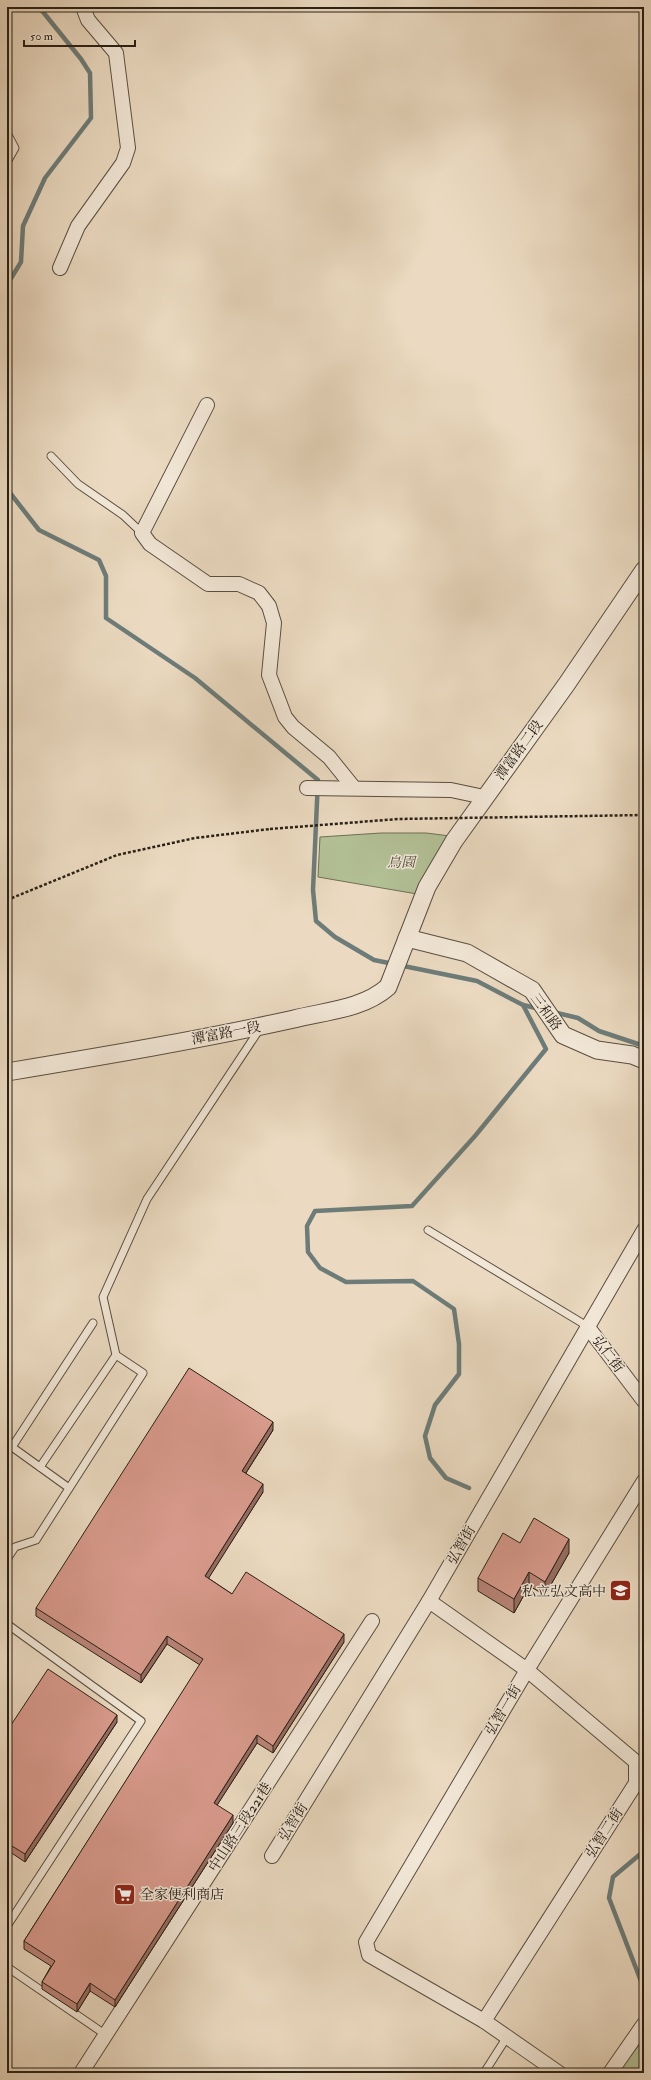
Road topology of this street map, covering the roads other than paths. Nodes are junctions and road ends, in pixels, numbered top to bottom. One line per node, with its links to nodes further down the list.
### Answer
1 (83, 7): 4 (street)
2 (7, 133): 3 (lane)
3 (7, 162)
4 (60, 268)
5 (207, 404): 7 (street)
6 (51, 456): 7 (lane)
7 (142, 533): 10 (street)
8 (644, 570): 11 (street, 潭富路二段)
9 (309, 788): 10 (street)
10 (354, 788): 11 (street)
11 (484, 797): 12 (street, 潭富路二段)
12 (405, 944): 13 (street, 潭富路一段); 14 (street, 三和路)
13 (261, 1027): 15 (street, 潭富路一段); 20 (lane)
14 (644, 1060)
15 (7, 1072)
16 (428, 1230): 19 (lane)
17 (644, 1230): 19 (street, 弘智街)
18 (93, 1323): 22 (lane)
19 (587, 1326): 21 (street, 弘仁街); 26 (street, 弘智街)
20 (116, 1355): 22 (lane); 24 (lane)
21 (644, 1401)
22 (40, 1467): 24 (lane)
23 (644, 1481): 29 (street, 弘智一街)
24 (69, 1488): 25 (lane)
25 (7, 1559)
26 (429, 1601): 29 (street, 弘智二街); 30 (street, 弘智街)
27 (372, 1620): 35 (street, 中山路三段221巷)
28 (7, 1624): 31 (lane)
29 (527, 1670): 33 (street, 弘智二街); 33 (street, 弘智一街)
30 (272, 1856)
31 (7, 1926)
32 (7, 1967): 35 (lane)
33 (484, 2021): 36 (street)
34 (644, 2024): 40 (street)
35 (106, 2035): 37 (street, 中山路三段221巷)
36 (506, 2037): 38 (lane); 39 (street)
37 (81, 2073)
38 (484, 2073)
39 (558, 2073)
40 (610, 2073)

